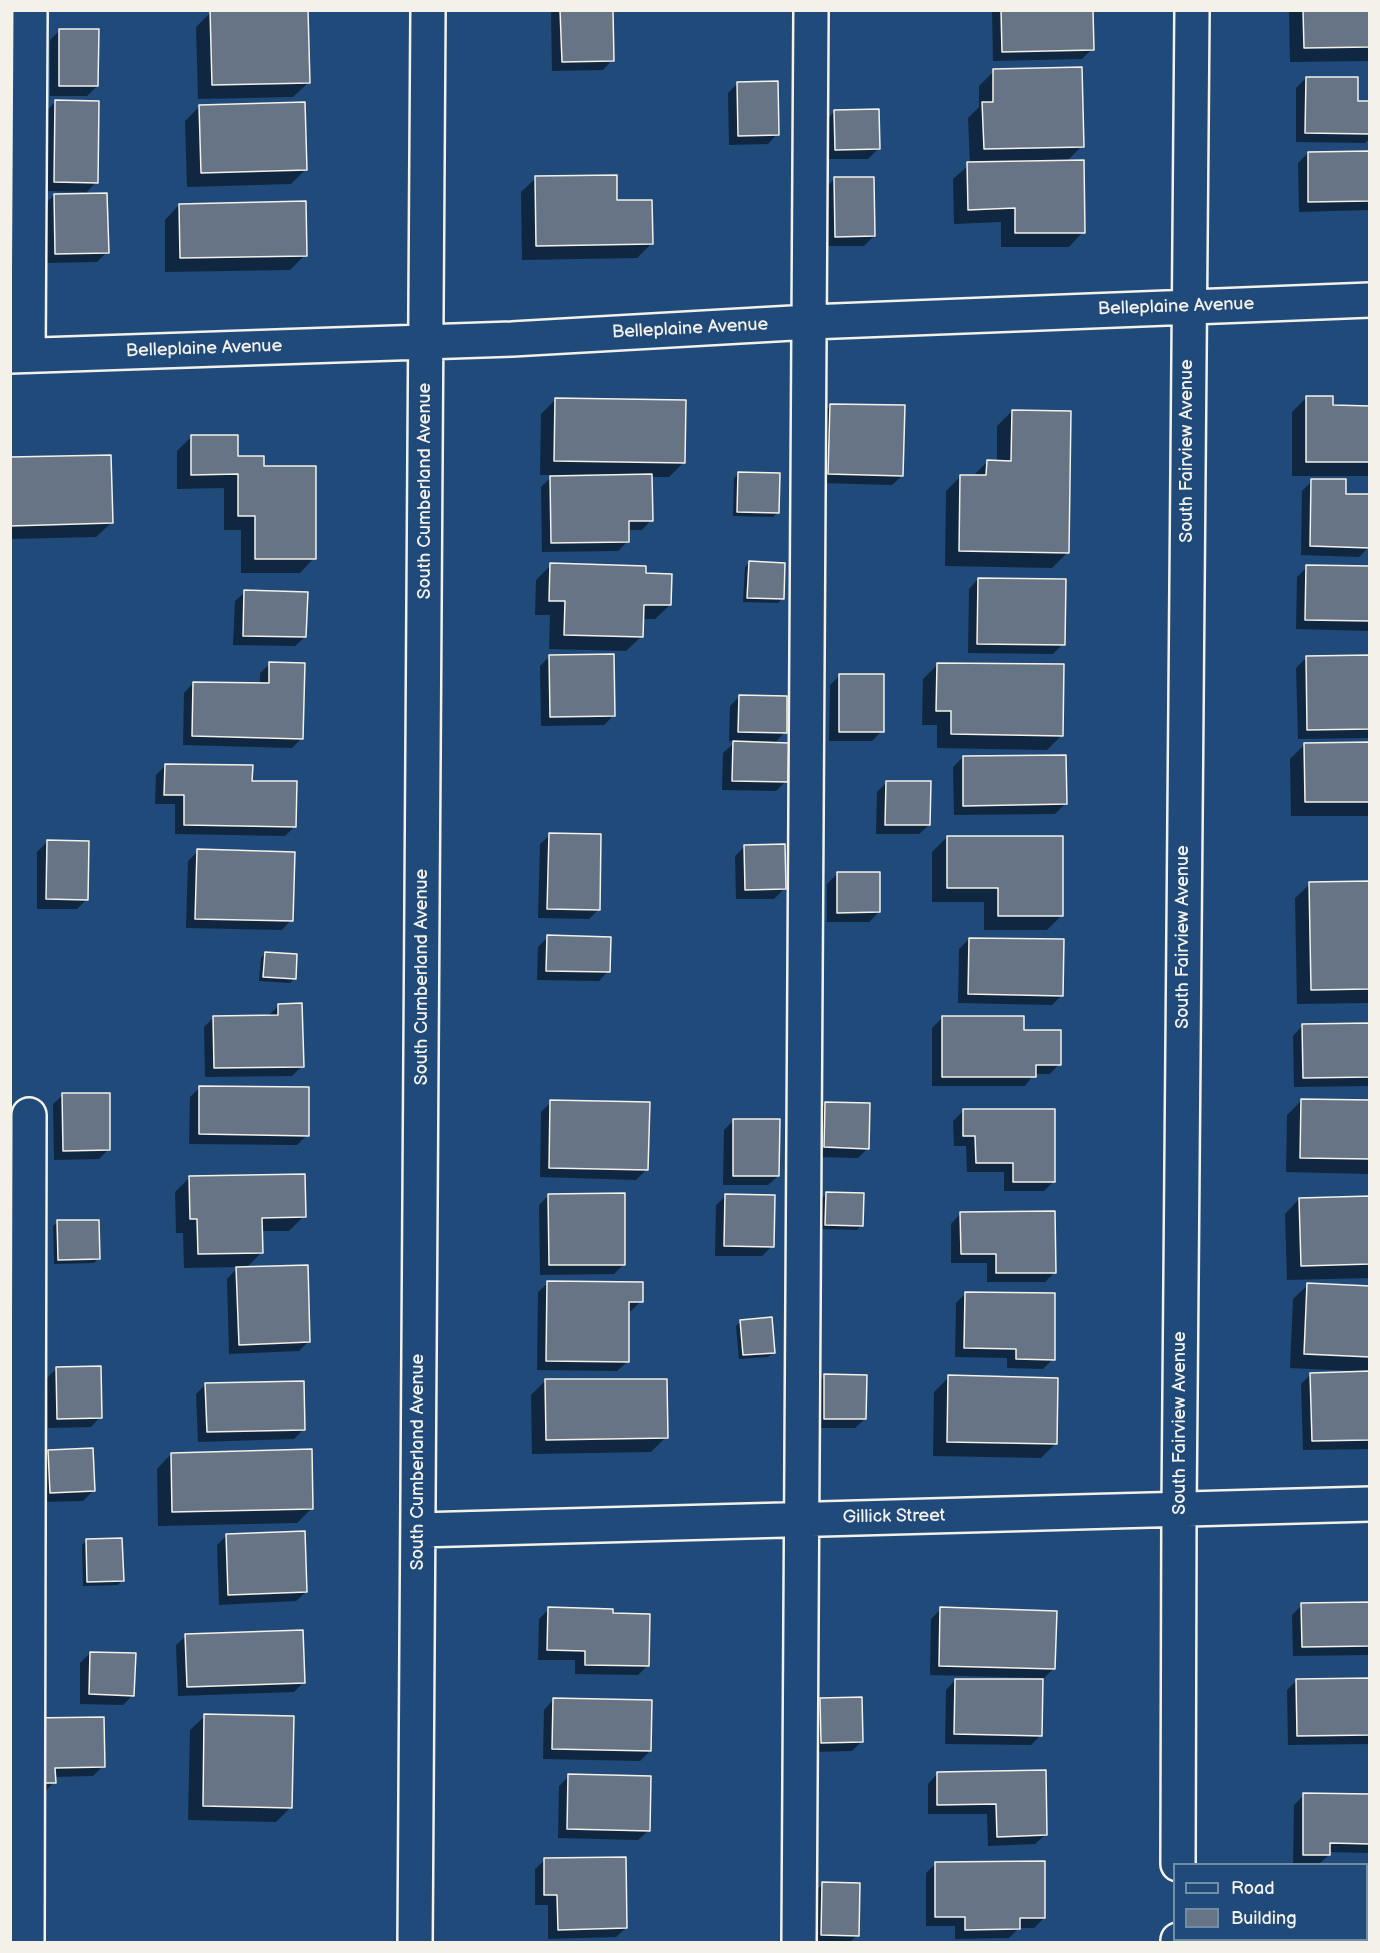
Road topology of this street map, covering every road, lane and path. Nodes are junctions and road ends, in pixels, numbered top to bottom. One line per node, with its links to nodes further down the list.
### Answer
1 (30, 10): 9 (street)
2 (428, 10): 8 (street, South Cumberland Avenue)
3 (811, 10): 7 (street)
4 (1192, 10): 6 (street, South Fairview Avenue)
5 (1370, 300): 6 (street, Belleplaine Avenue)
6 (1188, 306): 7 (street, Belleplaine Avenue); 12 (street, South Fairview Avenue)
7 (810, 322): 8 (street, Belleplaine Avenue); 13 (street)
8 (426, 342): 9 (street, Belleplaine Avenue); 14 (street, South Cumberland Avenue)
9 (19, 355)
10 (29, 1115): 16 (street)
11 (1370, 1504): 12 (street, Gillick Street)
12 (1179, 1510): 13 (street, Gillick Street); 15 (street, South Fairview Avenue)
13 (801, 1520): 14 (street, Gillick Street); 18 (street)
14 (418, 1530): 17 (street, South Cumberland Avenue)
15 (1178, 1863)
16 (27, 1942)
17 (416, 1942)
18 (799, 1942)

